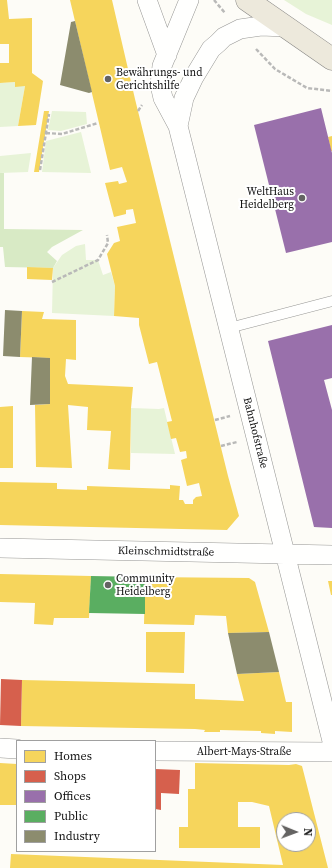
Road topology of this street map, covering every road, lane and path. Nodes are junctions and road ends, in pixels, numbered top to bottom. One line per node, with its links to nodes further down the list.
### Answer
1 (147, 0): 7 (street)
2 (189, 0): 7 (street, Bahnhofstraße)
3 (247, 0): 4 (main road)
4 (285, 27): 5 (street, Bahnhofstraße); 6 (main road)
5 (240, 29): 8 (path); 13 (street, Bahnhofstraße)
6 (324, 53)
7 (167, 55): 13 (street, Bahnhofstraße)
8 (332, 91)
9 (142, 105): 10 (path)
10 (138, 111)
11 (49, 114): 14 (path)
12 (98, 123): 14 (path)
13 (178, 126): 19 (street, Bahnhofstraße)
14 (46, 133): 15 (path)
15 (40, 170)
16 (107, 235): 17 (path)
17 (52, 282)
18 (332, 301): 19 (lane)
19 (229, 328): 21 (street, Bahnhofstraße)
20 (0, 548): 21 (street, Kleinschmidtstraße)
21 (286, 555): 22 (street, Kleinschmidtstraße); 23 (street, Bahnhofstraße)
22 (332, 555)
23 (332, 741)
24 (0, 748): 25 (street)
25 (16, 749)
26 (156, 751): 27 (street, Albert-Mays-Straße)
27 (332, 752)

